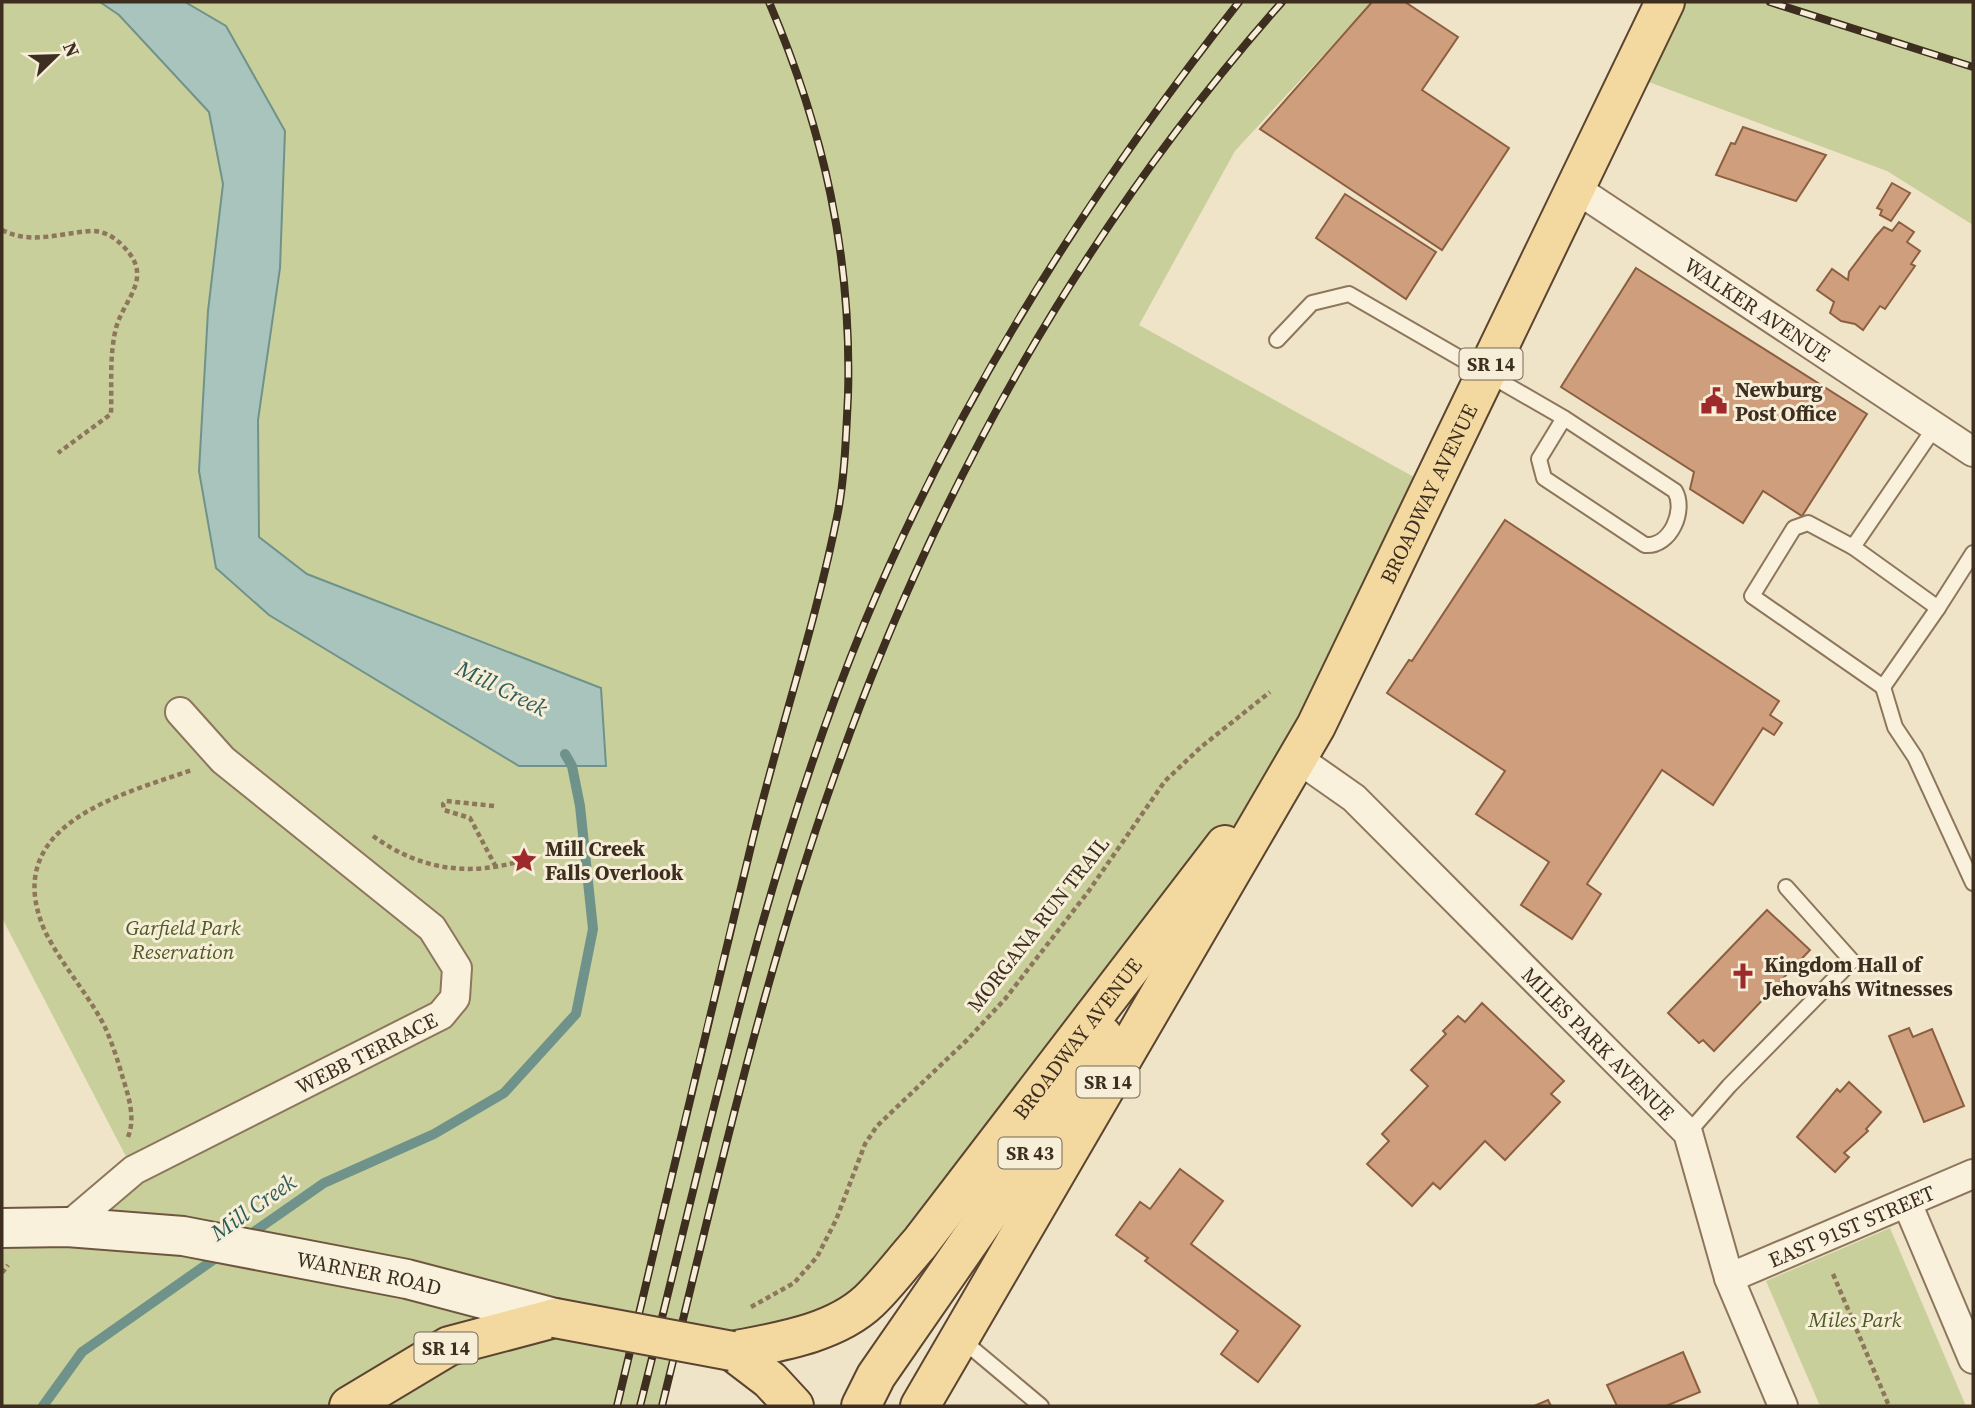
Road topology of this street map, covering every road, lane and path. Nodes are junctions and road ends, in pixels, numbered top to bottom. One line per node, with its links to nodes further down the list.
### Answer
1 (1665, 2): 2 (main road, BROADWAY AVENUE / SR 14)
2 (1575, 188): 5 (main road, BROADWAY AVENUE / SR 14); 7 (street, WALKER AVENUE)
3 (2, 230): 9 (path)
4 (1277, 340): 5 (lane)
5 (1486, 376): 6 (lane); 16 (main road, BROADWAY AVENUE / SR 14)
6 (1564, 418): 6 (lane)
7 (1935, 427): 8 (street, WALKER AVENUE); 10 (lane)
8 (1973, 452)
9 (58, 453)
10 (1853, 547): 12 (lane); 13 (lane)
11 (1973, 553): 12 (lane)
12 (1938, 608): 13 (lane)
13 (1883, 687): 22 (lane)
14 (1270, 691): 33 (path, MORGANA RUN TRAIL)
15 (180, 712): 29 (street, WEBB TERRACE)
16 (1297, 758): 24 (main road, BROADWAY AVENUE / SR 14); 25 (street, MILES PARK AVENUE); 35 (main road, BROADWAY AVENUE / SR 14)
17 (195, 769): 26 (path)
18 (494, 806): 21 (path)
19 (369, 833): 21 (path)
20 (524, 860): 21 (path)
21 (497, 869)
22 (1973, 883)
23 (1786, 887): 25 (lane)
24 (1186, 891): 36 (main road, BROADWAY AVENUE / SR 14); 40 (main road, SR 43)
25 (1688, 1133): 32 (street, MILES PARK AVENUE)
26 (124, 1147)
27 (1973, 1174): 28 (street, EAST 91ST STREET)
28 (1907, 1203): 32 (street, EAST 91ST STREET); 37 (street)
29 (67, 1227): 30 (main road, WARNER ROAD); 34 (main road, WARNER ROAD)
30 (2, 1228)
31 (1833, 1274): 44 (path)
32 (1729, 1278): 43 (street, MILES PARK AVENUE)
33 (744, 1311)
34 (555, 1318): 36 (main road, WARNER ROAD / SR 14, bridge); 38 (main road, SR 14)
35 (960, 1338): 41 (main road, BROADWAY AVENUE / SR 14); 42 (lane)
36 (732, 1351): 39 (main road)
37 (1973, 1359)
38 (349, 1406)
39 (794, 1406)
40 (861, 1406)
41 (920, 1406)
42 (1041, 1406)
43 (1783, 1406)
44 (1889, 1406)

